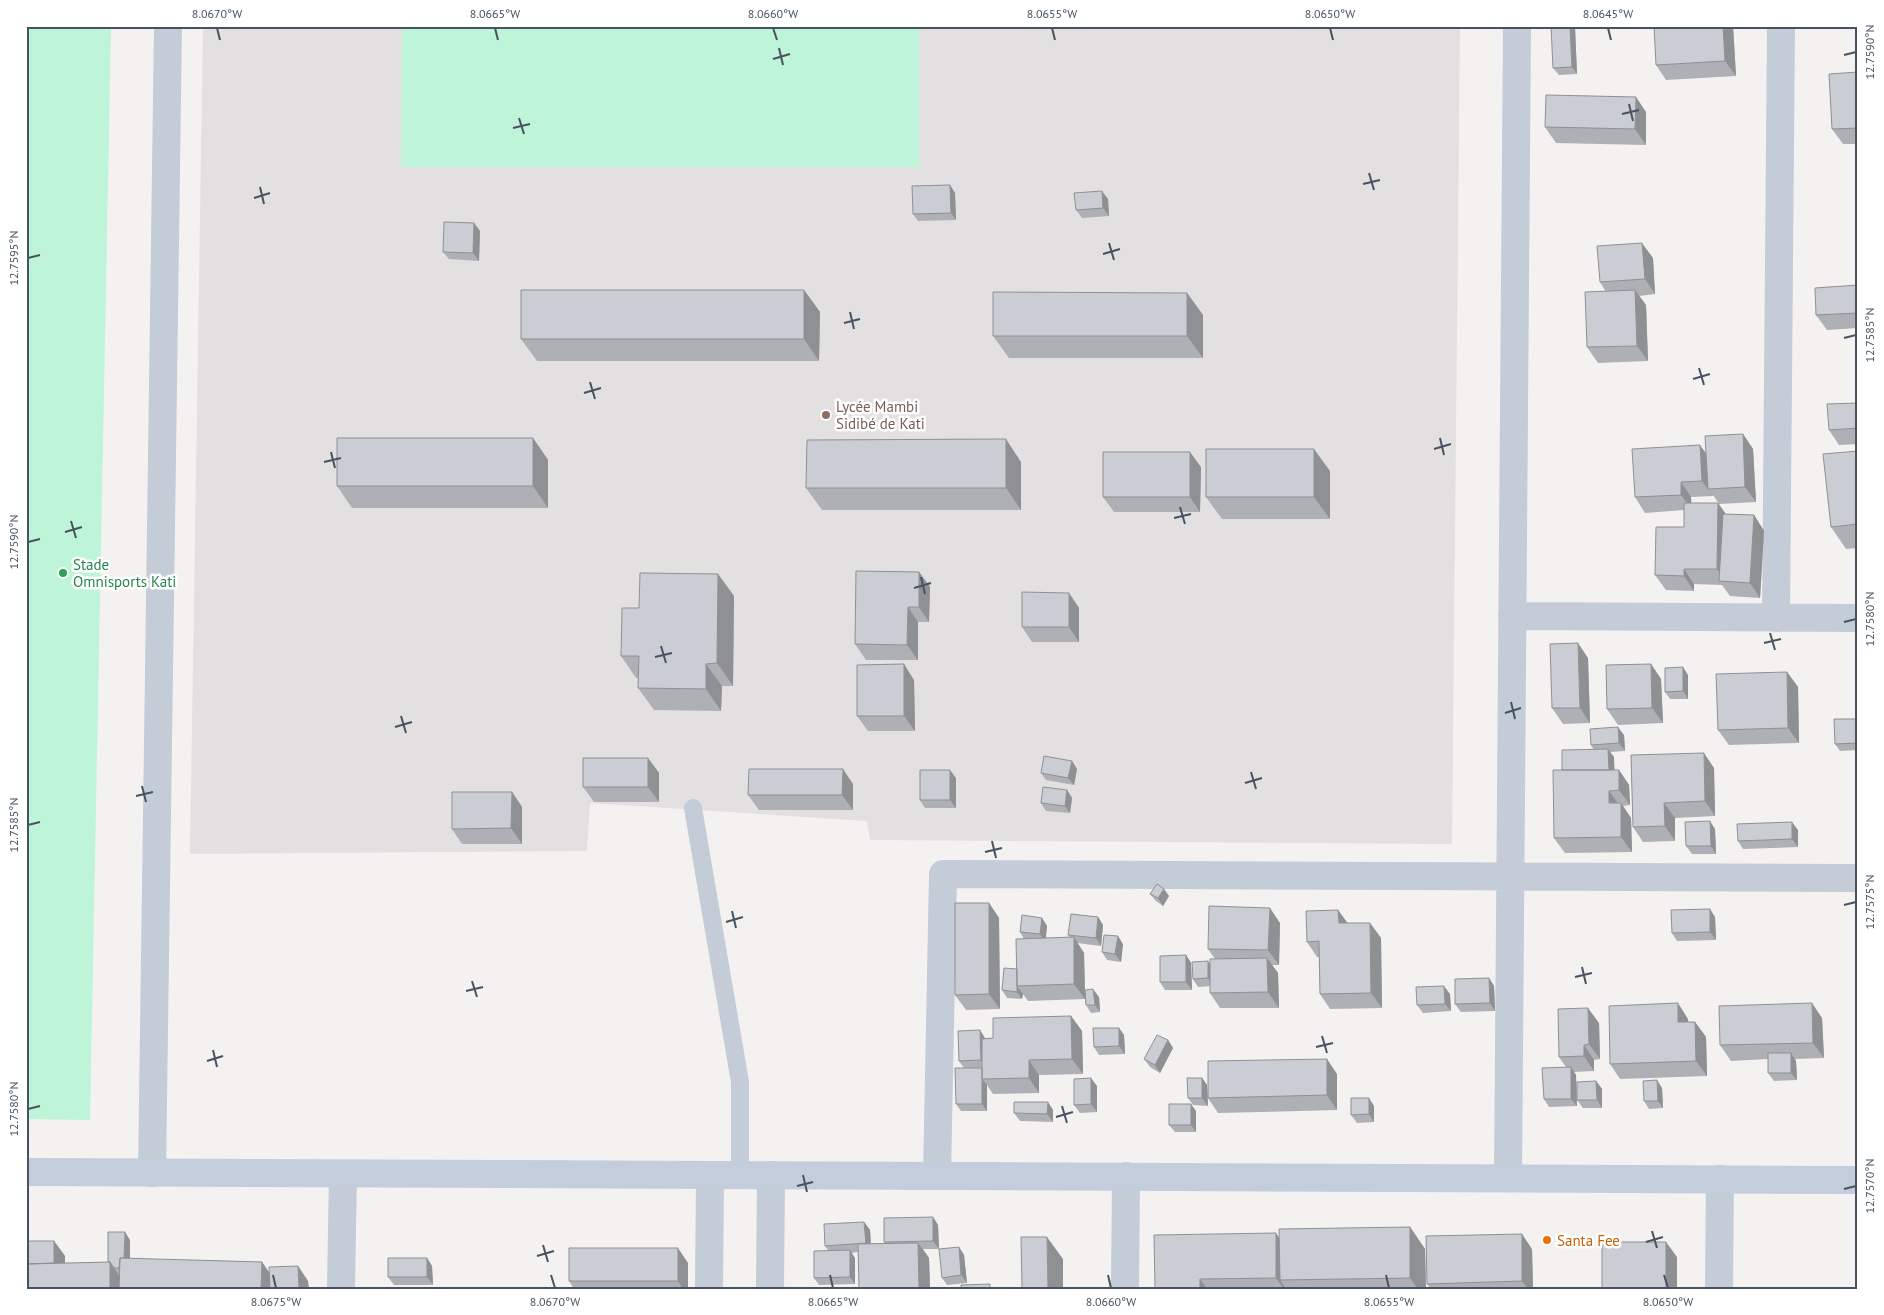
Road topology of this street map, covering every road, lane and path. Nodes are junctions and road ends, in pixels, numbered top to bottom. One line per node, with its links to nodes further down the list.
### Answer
1 (168, 26): 11 (street)
2 (1517, 26): 4 (street)
3 (1781, 26): 5 (street)
4 (1512, 616): 5 (street); 8 (street)
5 (1776, 618): 6 (street)
6 (1858, 618)
7 (693, 808): 14 (lane)
8 (1510, 876): 9 (street); 16 (street); 18 (street)
9 (1858, 878)
10 (26, 1172): 11 (main road)
11 (152, 1173): 12 (main road)
12 (343, 1174): 13 (main road); 21 (street)
13 (710, 1175): 14 (main road); 22 (street)
14 (740, 1175): 15 (main road)
15 (771, 1175): 16 (main road); 23 (street)
16 (937, 1176): 17 (main road)
17 (1126, 1176): 18 (main road); 24 (street)
18 (1508, 1178): 19 (main road)
19 (1720, 1179): 20 (main road); 25 (street)
20 (1858, 1180)
21 (341, 1289)
22 (709, 1289)
23 (770, 1289)
24 (1125, 1289)
25 (1719, 1289)

